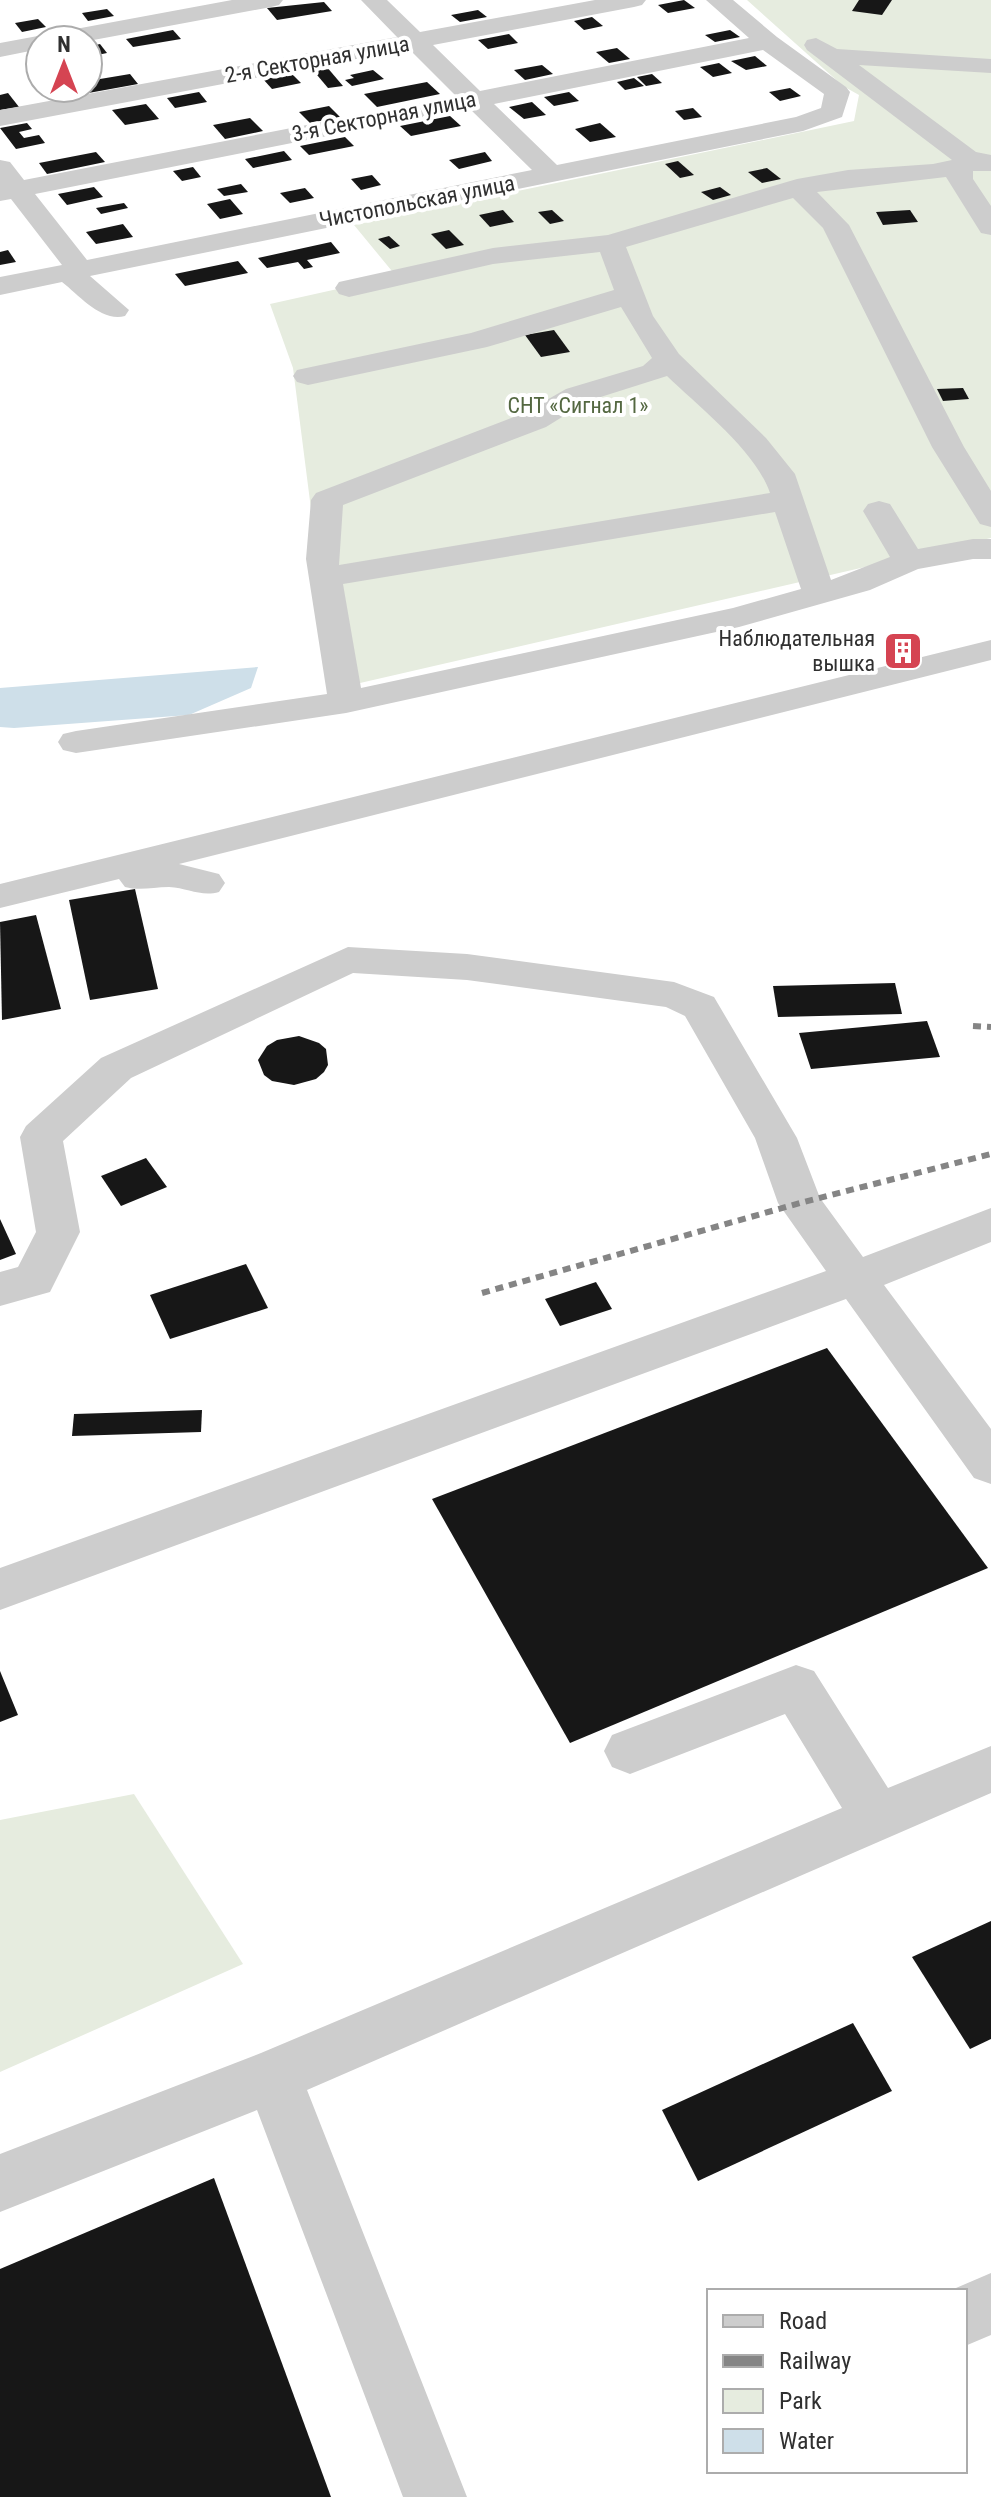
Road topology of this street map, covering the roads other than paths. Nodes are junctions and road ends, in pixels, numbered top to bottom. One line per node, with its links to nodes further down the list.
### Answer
1 (136, 0): 6 (street)
2 (271, 0): 6 (street)
3 (373, 0): 9 (street)
4 (634, 0): 9 (street, 2-я Секторная улица)
5 (718, 0): 10 (street)
6 (156, 21): 7 (street)
7 (104, 31)
8 (801, 34): 13 (street)
9 (415, 41): 15 (street); 16 (street, 2-я Секторная улица)
10 (768, 42): 15 (street, 3-я Секторная улица); 19 (street, Чистопольская улица)
11 (24, 45): 12 (street)
12 (0, 50)
13 (832, 56): 14 (street); 17 (street)
14 (991, 66)
15 (474, 98): 19 (street); 21 (street, 3-я Секторная улица)
16 (0, 118)
17 (975, 164): 20 (street); 22 (street)
18 (0, 166): 21 (street)
19 (551, 174): 24 (street, Чистопольская улица)
20 (797, 187): 23 (street); 33 (street)
21 (9, 191): 24 (street)
22 (991, 227)
23 (610, 243): 26 (street); 27 (street)
24 (73, 271): 25 (street, Чистопольская улица); 28 (street)
25 (0, 286)
26 (349, 288)
27 (629, 295): 29 (street); 30 (street)
28 (115, 310)
29 (668, 360): 31 (street); 36 (street)
30 (308, 376)
31 (788, 500): 36 (street); 37 (street)
32 (879, 511): 35 (street)
33 (991, 517)
34 (991, 549): 35 (street)
35 (909, 561): 37 (street)
36 (325, 577): 39 (street)
37 (819, 594): 39 (street)
38 (991, 650): 42 (street)
39 (346, 702): 40 (street)
40 (76, 742)
41 (206, 883): 43 (street)
42 (0, 896)
43 (0, 911)
44 (991, 1224): 45 (street)
45 (853, 1279): 46 (street); 47 (street); 48 (street)
46 (0, 1289)
47 (991, 1465)
48 (0, 1589)
49 (630, 1751): 51 (street)
50 (991, 1769): 51 (street)
51 (877, 1818): 52 (street)
52 (273, 2076): 53 (street); 56 (street)
53 (0, 2183)
54 (991, 2304): 55 (street)
55 (967, 2314)
56 (435, 2497)

